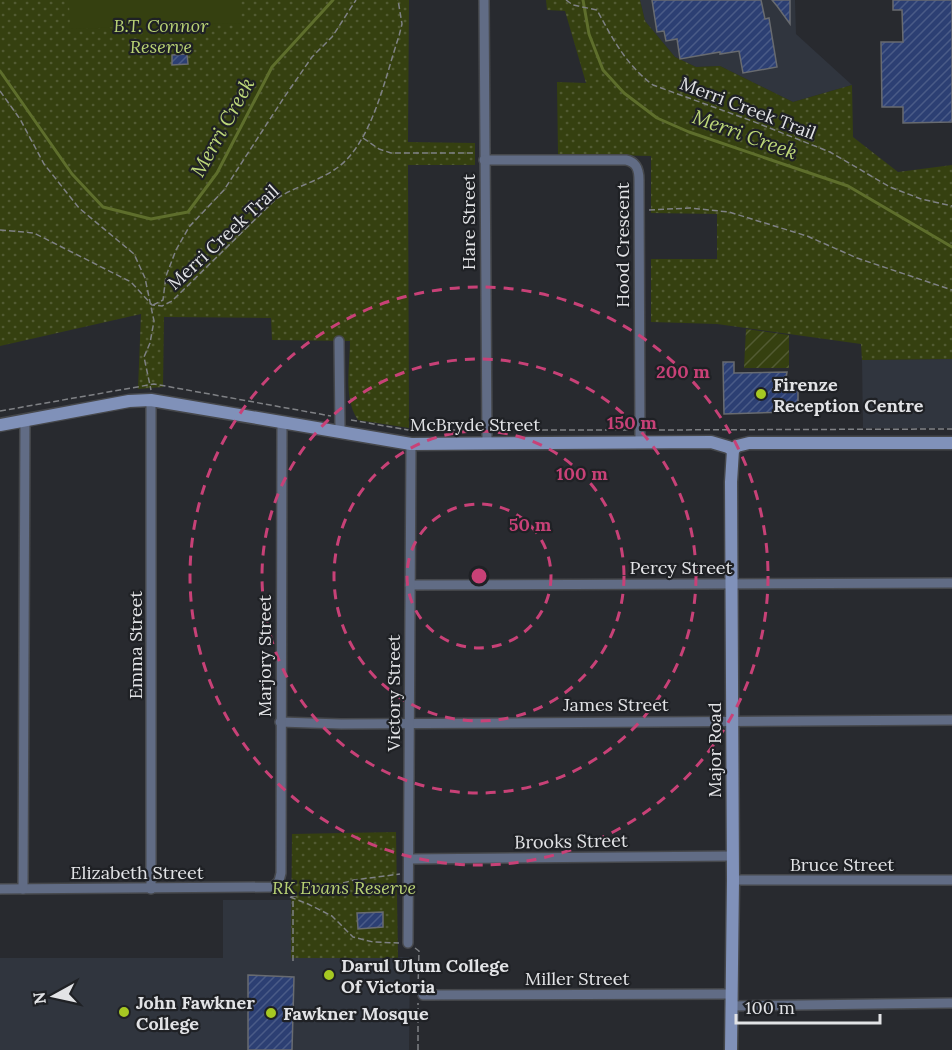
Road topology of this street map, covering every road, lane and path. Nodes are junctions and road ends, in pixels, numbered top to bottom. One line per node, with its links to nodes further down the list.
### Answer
1 (356, 0): 12 (path, Merri Creek Trail)
2 (398, 0): 6 (path, Merri Creek Trail)
3 (484, 0): 7 (street, Hare Street)
4 (566, 0): 8 (path, Merri Creek Trail)
5 (0, 91): 12 (path, Merri Creek Trail)
6 (362, 137): 7 (path); 12 (path, Merri Creek Trail)
7 (484, 157): 9 (street, Hood Crescent); 22 (street, Hare Street)
8 (952, 206)
9 (639, 210): 11 (path); 23 (street, Hood Crescent)
10 (0, 230): 12 (path, Merri Creek Trail)
11 (952, 290)
12 (152, 305): 14 (path, Merri Creek Trail)
13 (339, 341): 19 (street)
14 (150, 385): 15 (path, Merri Creek Trail); 16 (path); 19 (path)
15 (151, 400): 17 (street, McBryde Street); 18 (street, McBryde Street); 43 (street, Emma Street)
16 (0, 411)
17 (25, 420): 20 (street, McBryde Street); 42 (street)
18 (282, 422): 19 (street, McBryde Street); 33 (street, Marjory Street)
19 (340, 424): 22 (path); 26 (street, McBryde Street)
20 (0, 425)
21 (952, 429): 23 (path)
22 (487, 430): 23 (path); 25 (street, Hare Street)
23 (640, 436): 25 (street, McBryde Street); 27 (street, McBryde Street)
24 (952, 442): 27 (street, McBryde Street)
25 (487, 443): 26 (street, McBryde Street)
26 (411, 444): 30 (street, Victory Street)
27 (733, 450): 28 (street, Major Road)
28 (731, 584): 29 (street, Percy Street); 30 (street, Percy Street); 31 (street, Major Road)
29 (952, 584)
30 (410, 585): 34 (street, Victory Street)
31 (731, 720): 32 (street, James Street); 34 (street, James Street); 35 (street, Major Road)
32 (952, 720)
33 (280, 722): 34 (street, James Street); 40 (street, Marjory Street)
34 (409, 722): 36 (street, Victory Street)
35 (732, 856): 36 (street, Brooks Street); 38 (street, Major Road)
36 (410, 859): 37 (street, Victory Street)
37 (410, 873): 44 (path); 45 (street, Victory Street)
38 (733, 880): 39 (street, Bruce Street); 48 (street, Major Road)
39 (952, 880)
40 (273, 887): 43 (street, Elizabeth Street)
41 (0, 889): 42 (street, Elizabeth Street)
42 (23, 889): 43 (street, Elizabeth Street)
43 (151, 889)
44 (293, 898): 45 (path); 46 (path)
45 (408, 943)
46 (293, 961)
47 (423, 995): 48 (street, Miller Street)
48 (731, 1000): 49 (street, Miller Street); 50 (street, Major Road)
49 (952, 1003)
50 (731, 1050)

